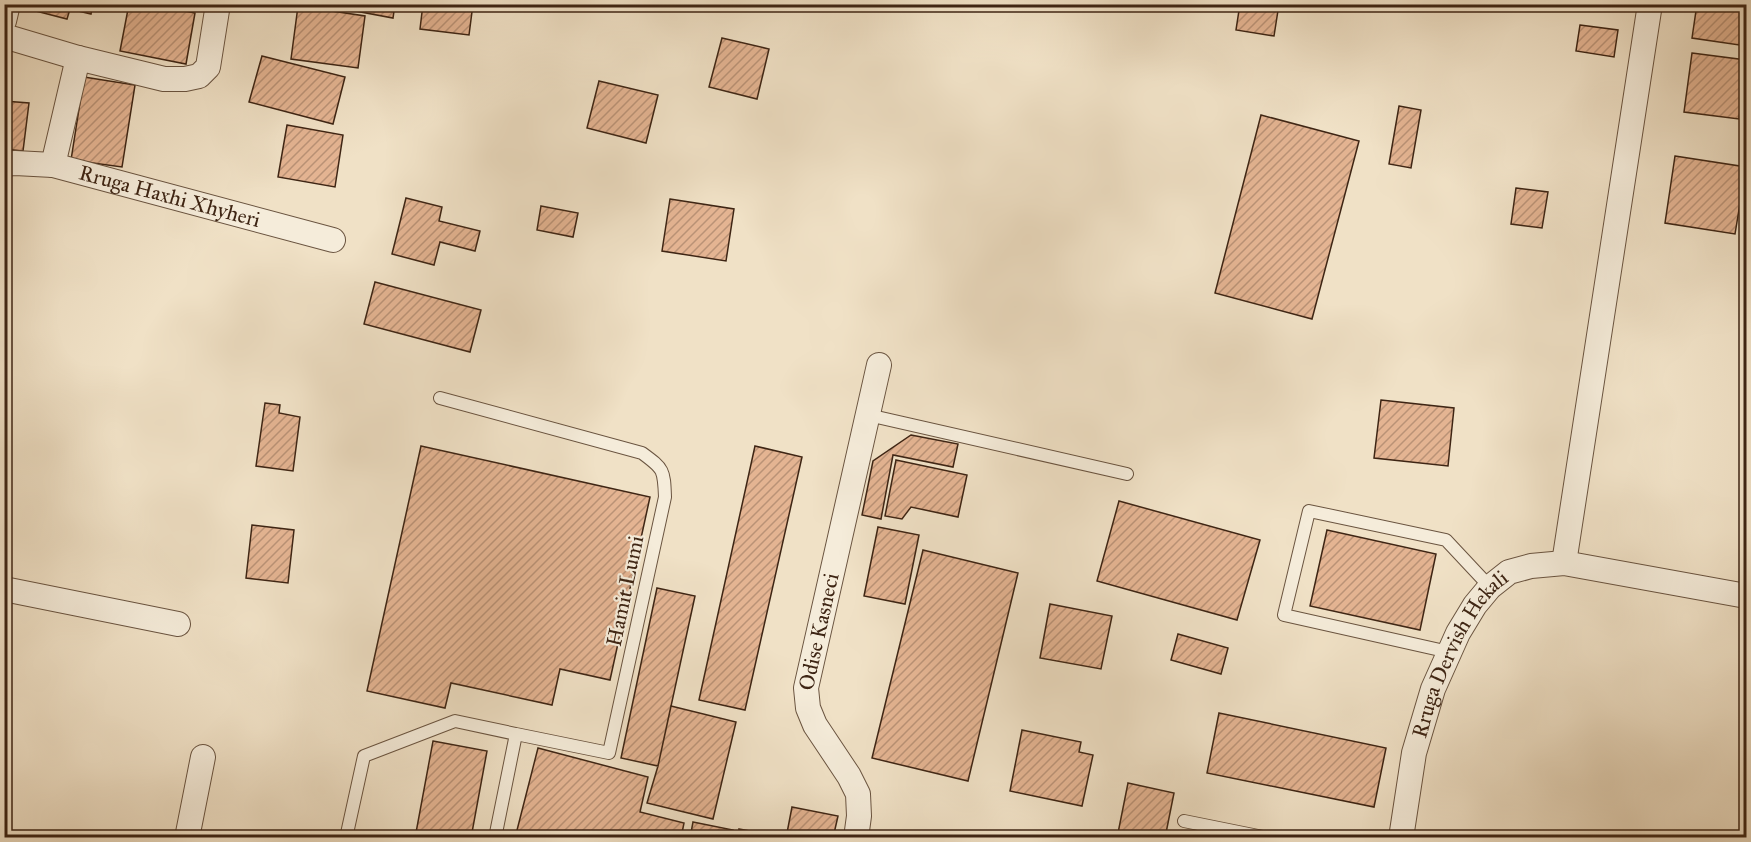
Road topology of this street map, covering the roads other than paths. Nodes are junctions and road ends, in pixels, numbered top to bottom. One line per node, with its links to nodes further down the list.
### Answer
1 (8, 4): 4 (street)
2 (218, 4): 6 (street)
3 (1650, 4): 14 (street)
4 (4, 21)
5 (4, 36): 6 (street)
6 (78, 58): 8 (street)
7 (4, 164): 8 (street, Rruga Haxhi Xhyheri)
8 (53, 165): 9 (street, Rruga Haxhi Xhyheri)
9 (333, 240)
10 (879, 365): 12 (street, Odise Kasneci)
11 (440, 398): 20 (lane, Hamit Lumi)
12 (868, 415): 13 (lane); 26 (street, Odise Kasneci)
13 (1127, 474)
14 (1564, 563): 15 (street, Rruga Dervish Hekali); 17 (street, Rruga Dervish Hekali)
15 (1490, 587): 19 (street, Rruga Dervish Hekali); 19 (lane)
16 (4, 589): 18 (street)
17 (1746, 596)
18 (178, 624)
19 (1449, 652): 28 (street, Rruga Dervish Hekali)
20 (516, 734): 24 (lane); 25 (lane)
21 (203, 757): 23 (street)
22 (1184, 820): 27 (lane)
23 (187, 837)
24 (346, 837)
25 (495, 837)
26 (856, 837)
27 (1268, 837)
28 (1401, 837)

